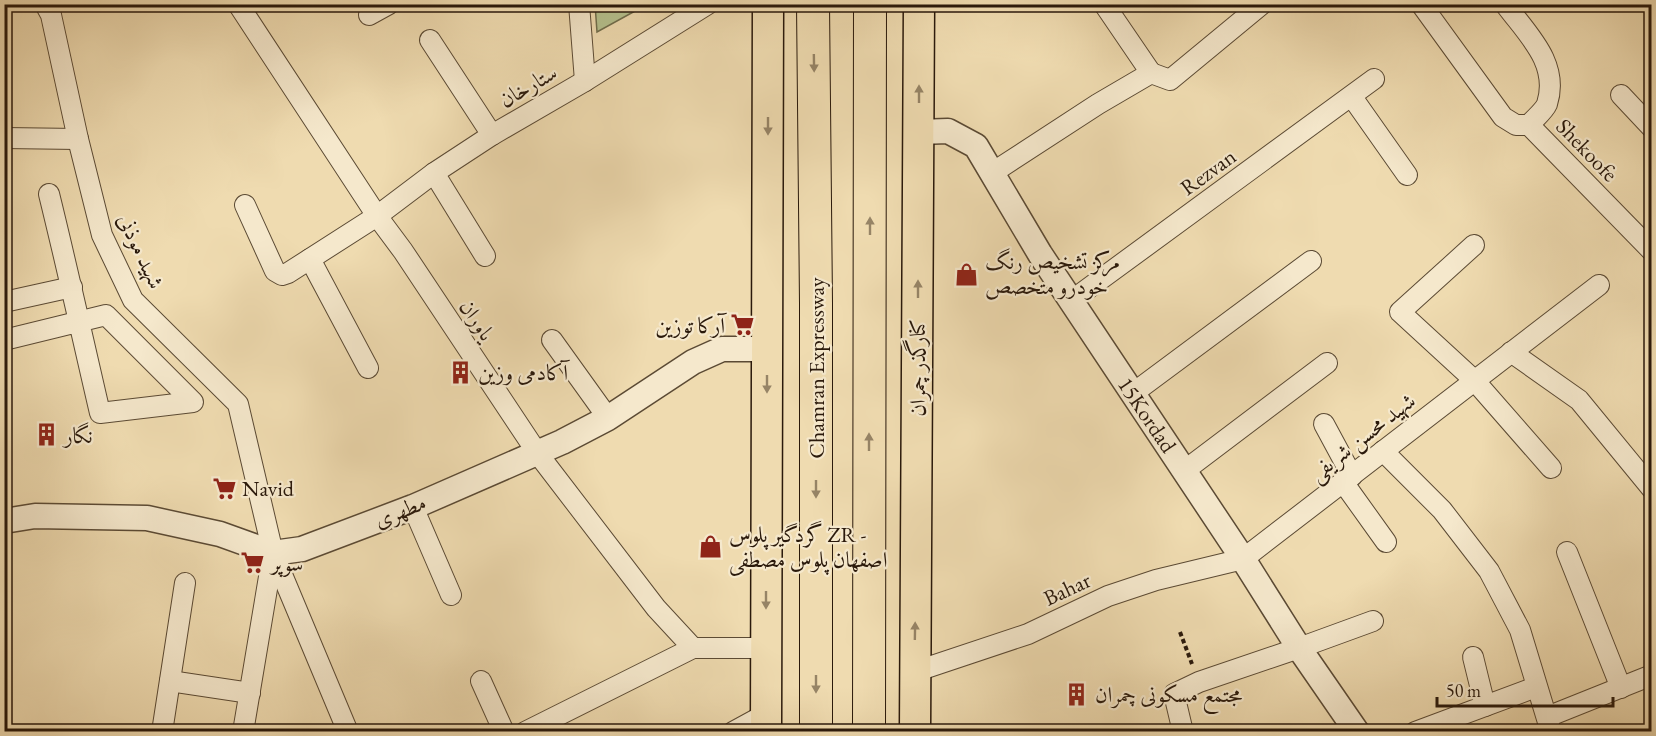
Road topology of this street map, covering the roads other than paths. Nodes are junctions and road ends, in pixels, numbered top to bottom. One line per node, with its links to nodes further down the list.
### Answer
1 (45, 4): 26 (street, شهید موذنی)
2 (238, 4): 32 (street, یاوران)
3 (389, 4): 14 (street)
4 (579, 4): 18 (street)
5 (708, 4): 18 (street, ستارخان)
6 (768, 4): 45 (main road, one-way to 45)
7 (813, 4): 88 (highway, Chamran Expressway, one-way to 88)
8 (870, 4): 89 (highway, one-way to 8)
9 (919, 4): 23 (main road, کنارگذر چمران, one-way to 9)
10 (1262, 4): 16 (street)
11 (1421, 4): 21 (street, Shekoofe)
12 (1505, 4): 21 (street)
13 (1108, 6): 16 (street)
14 (369, 15)
15 (430, 40): 24 (street)
16 (1152, 73): 28 (street)
17 (1374, 79): 20 (street, Rezvan)
18 (585, 81): 24 (street, ستارخان)
19 (1621, 95): 22 (street)
20 (1352, 97): 29 (street); 41 (street, Rezvan)
21 (1529, 125): 34 (street, Shekoofe)
22 (1652, 128)
23 (919, 132): 28 (street, 15Kordad); 72 (main road, کنارگذر چمران, one-way to 23)
24 (492, 135): 27 (street, ستارخان)
25 (4, 138): 26 (street)
26 (78, 139): 63 (street, شهید موذنی)
27 (434, 173): 32 (street, ستارخان); 35 (street)
28 (992, 173): 41 (street, 15Kordad)
29 (1407, 175)
30 (49, 194): 39 (street)
31 (245, 205): 36 (street, ستارخان)
32 (377, 216): 36 (street, ستارخان); 54 (street, یاوران)
33 (1474, 245): 49 (street)
34 (1652, 251)
35 (485, 256)
36 (310, 259): 48 (street)
37 (1311, 261): 50 (street)
38 (1599, 285): 46 (street, شهید محسن شریفی)
39 (72, 287): 40 (street); 42 (street)
40 (4, 302)
41 (1071, 302): 50 (street, 15Kordad)
42 (78, 322): 42 (street); 43 (street)
43 (4, 340)
44 (552, 340): 51 (street)
45 (768, 349): 51 (street, مطهری); 69 (main road, one-way to 69)
46 (1511, 352): 49 (street, شهید محسن شریفی); 58 (street)
47 (1327, 363): 56 (street)
48 (368, 368)
49 (1474, 381): 53 (street, شهید محسن شریفی); 55 (street)
50 (1132, 394): 56 (street, 15Kordad)
51 (608, 418): 54 (street, مطهری)
52 (1324, 424): 57 (street)
53 (1383, 451): 57 (street, شهید محسن شریفی); 76 (street)
54 (538, 454): 59 (street, مطهری); 68 (street, یاوران)
55 (1551, 468)
56 (1184, 471): 64 (street, 15Kordad)
57 (1348, 479): 61 (street); 64 (street, شهید محسن شریفی)
58 (1652, 489)
59 (413, 507): 63 (street, مطهری); 66 (street)
60 (4, 521): 63 (street, مطهری)
61 (1386, 542)
62 (1567, 552): 77 (street)
63 (273, 553): 78 (street); 84 (street)
64 (1243, 559): 70 (street, 15Kordad); 72 (street, Bahar)
65 (185, 583): 74 (street)
66 (451, 595)
67 (1373, 621): 70 (street)
68 (693, 648): 69 (street); 86 (street)
69 (766, 648): 80 (main road)
70 (1299, 648): 91 (street); 92 (street, 15Kordad)
71 (1473, 657): 79 (street)
72 (915, 672): 90 (main road, کنارگذر چمران)
73 (1652, 675): 77 (street)
74 (170, 681): 78 (street); 82 (street)
75 (480, 681): 85 (street)
76 (1536, 687): 79 (street); 81 (street)
77 (1621, 688): 81 (street)
78 (250, 693): 83 (street)
79 (1485, 706): 93 (street)
80 (766, 723): 87 (street)
81 (1549, 724)
82 (162, 732)
83 (243, 732)
84 (348, 732)
85 (504, 732)
86 (525, 732)
87 (733, 732)
88 (816, 732)
89 (869, 732)
90 (915, 732)
91 (1182, 732)
92 (1357, 732)
93 (1415, 732)

